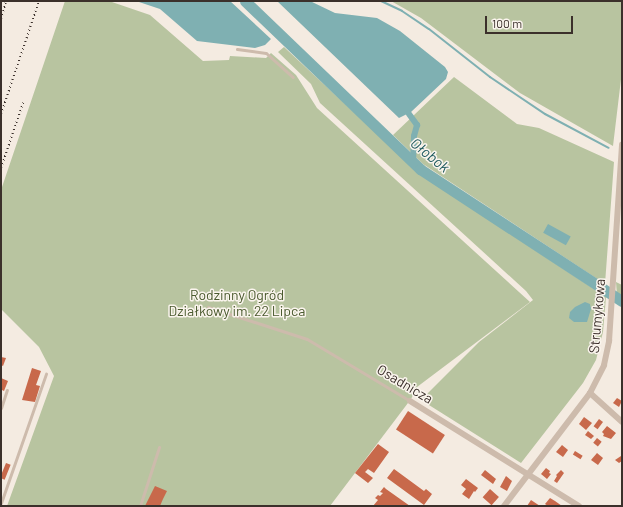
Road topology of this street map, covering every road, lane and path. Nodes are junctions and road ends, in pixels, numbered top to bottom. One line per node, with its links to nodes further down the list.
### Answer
1 (237, 49): 2 (lane)
2 (293, 77)
3 (622, 144): 7 (street, Strumykowa)
4 (208, 308): 8 (lane, Osadnicza)
5 (46, 374): 13 (lane)
6 (7, 390): 9 (lane)
7 (590, 393): 10 (street); 12 (street, Strumykowa)
8 (410, 401): 12 (street, Osadnicza)
9 (1, 408)
10 (622, 422)
11 (159, 447): 14 (lane)
12 (529, 474): 15 (street, Strumykowa); 16 (street, Osadnicza)
13 (1, 503)
14 (140, 506)
15 (504, 506)
16 (579, 506)

